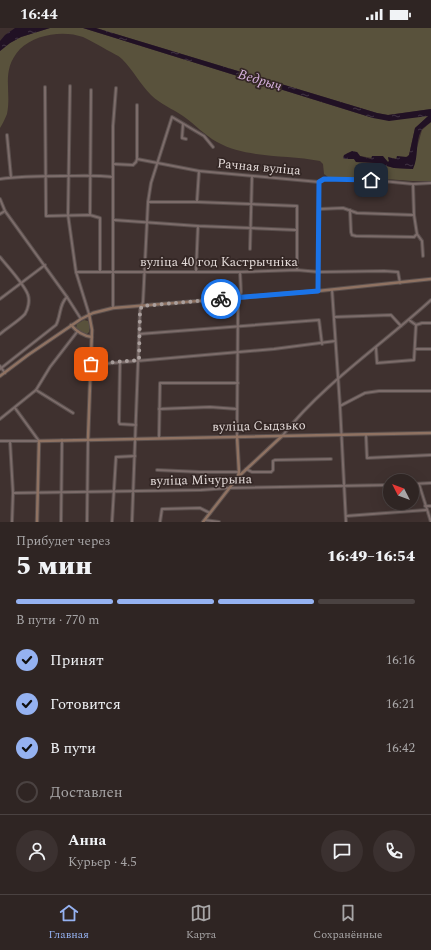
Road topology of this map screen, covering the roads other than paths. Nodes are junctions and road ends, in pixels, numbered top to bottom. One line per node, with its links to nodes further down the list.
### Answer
1 (70, 86): 15 (street)
2 (45, 87): 14 (street)
3 (116, 88): 12 (street)
4 (91, 90): 16 (street)
5 (137, 105): 10 (street)
6 (183, 124): 8 (street); 9 (street); 11 (street)
7 (6, 135): 18 (street)
8 (186, 139)
9 (213, 147)
10 (137, 159): 11 (street, Рачная вуліца); 12 (street, Рачная вуліца)
11 (157, 162): 13 (street, Рачная вуліца); 25 (street)
12 (113, 164): 19 (street)
13 (199, 171): 17 (street, Рачная вуліца); 26 (street)
14 (46, 176): 15 (street); 18 (street); 32 (street)
15 (68, 176): 16 (street); 32 (street)
16 (91, 176): 19 (street); 33 (street)
17 (252, 176): 21 (street, Рачная вуліца); 27 (street)
18 (11, 177): 20 (street)
19 (113, 177): 35 (street)
20 (0, 179)
21 (319, 182): 23 (street, Рачная вуліца); 28 (street)
22 (431, 183): 23 (street, Рачная вуліца)
23 (413, 184): 34 (street)
24 (0, 199): 30 (street)
25 (148, 202): 26 (street); 36 (street)
26 (197, 202): 27 (street)
27 (251, 204): 38 (street); 39 (street)
28 (320, 209): 29 (street); 52 (street)
29 (350, 210): 34 (street); 40 (street)
30 (5, 211): 31 (street); 44 (street)
31 (0, 214)
32 (68, 215): 33 (street); 48 (street)
33 (90, 215): 49 (street)
34 (414, 215): 40 (street)
35 (114, 219): 36 (street); 46 (street)
36 (148, 223): 37 (street); 47 (street)
37 (198, 226): 38 (street); 50 (street)
38 (251, 228): 39 (street); 41 (street)
39 (296, 230): 45 (street)
40 (417, 234): 42 (street)
41 (250, 249)
42 (423, 256)
43 (0, 257): 54 (street)
44 (45, 266): 54 (street); 58 (street)
45 (297, 270): 51 (street, вуліца 40 год Кастрычніка); 52 (street, вуліца 40 год Кастрычніка)
46 (113, 271): 47 (street, вуліца 40 год Кастрычніка); 49 (street, вуліца 40 год Кастрычніка); 63 (street)
47 (146, 271): 50 (street, вуліца 40 год Кастрычніка); 62 (street)
48 (76, 272): 49 (street, вуліца 40 год Кастрычніка); 64 (street)
49 (100, 272)
50 (196, 272): 51 (street, вуліца 40 год Кастрычніка)
51 (240, 272): 60 (street)
52 (319, 272): 55 (street, вуліца 40 год Кастрычніка); 57 (street)
53 (431, 279): 55 (street)
54 (20, 283): 59 (street); 74 (street)
55 (400, 283): 56 (street)
56 (332, 289): 57 (street); 65 (street)
57 (318, 291): 60 (street)
58 (67, 297): 66 (street); 86 (street)
59 (0, 298)
60 (239, 298): 62 (street); 71 (street)
61 (431, 300): 67 (street)
62 (142, 306): 63 (street); 75 (street)
63 (113, 308): 64 (street)
64 (89, 314): 66 (street); 76 (street)
65 (334, 317): 72 (street); 77 (street)
66 (81, 319): 69 (street)
67 (409, 320): 70 (street); 72 (street)
68 (431, 323): 70 (street)
69 (71, 325): 73 (street); 87 (street)
70 (416, 325): 80 (street)
71 (238, 326): 75 (street); 78 (street); 82 (street)
72 (402, 326): 79 (street)
73 (77, 332): 76 (street); 91 (street)
74 (0, 334)
75 (139, 334): 83 (street)
76 (92, 337): 85 (street)
77 (335, 342): 78 (street); 89 (street)
78 (322, 344): 82 (street)
79 (376, 348): 80 (street); 89 (street)
80 (415, 349): 81 (street)
81 (431, 349)
82 (238, 352): 83 (street); 90 (street)
83 (139, 360): 84 (street); 99 (street)
84 (120, 362): 85 (street); 99 (street)
85 (91, 364): 108 (street)
86 (0, 368): 87 (street)
87 (5, 373): 88 (street)
88 (0, 376)
89 (338, 378): 93 (street); 103 (street)
90 (238, 382): 95 (street); 96 (street)
91 (36, 390): 94 (street); 97 (street)
92 (431, 392): 93 (street)
93 (340, 406): 101 (street)
94 (14, 408): 98 (street); 112 (street)
95 (237, 408): 96 (street); 105 (street)
96 (159, 409): 107 (street)
97 (73, 413)
98 (0, 419)
99 (136, 425): 106 (street)
100 (431, 433): 102 (street, вуліца Сыдзько)
101 (341, 434): 102 (street, вуліца Сыдзько); 103 (street, вуліца Сыдзько); 122 (street)
102 (366, 434): 113 (street)
103 (282, 435): 105 (street, вуліца Сыдзько); 116 (street)
104 (0, 436): 111 (street)
105 (237, 436): 107 (street, вуліца Сыдзько); 118 (street)
106 (136, 438): 107 (street, вуліца Сыдзько); 108 (street, вуліца Сыдзько); 114 (street)
107 (159, 438)
108 (88, 439): 110 (street, вуліца Сыдзько); 128 (street)
109 (10, 440): 111 (street); 112 (street); 129 (street)
110 (62, 440): 112 (street, вуліца Сыдзько); 127 (street)
111 (2, 441)
112 (39, 441): 130 (street)
113 (431, 455)
114 (135, 456): 125 (street); 126 (street)
115 (331, 459): 116 (street)
116 (246, 469): 119 (street)
117 (157, 470): 118 (street)
118 (239, 472): 119 (street)
119 (238, 477): 124 (street)
120 (431, 483): 121 (street)
121 (419, 484): 131 (street)
122 (344, 485): 123 (street, вуліца Мічурына); 124 (street, вуліца Мічурына); 135 (street)
123 (383, 485)
124 (228, 488): 126 (street, вуліца Мічурына); 134 (street)
125 (115, 491): 126 (street, вуліца Мічурына); 128 (street, вуліца Мічурына); 141 (street)
126 (134, 491): 142 (street)
127 (62, 492): 128 (street, вуліца Мічурына); 130 (street, вуліца Мічурына); 139 (street)
128 (86, 492): 140 (street)
129 (13, 493): 130 (street, вуліца Мічурына); 137 (street)
130 (37, 493): 138 (street)
131 (425, 506): 132 (street); 133 (street)
132 (431, 506)
133 (426, 510): 135 (street); 146 (street)
134 (210, 513): 136 (street); 143 (street)
135 (346, 516): 145 (street)
136 (204, 521): 144 (street)
137 (12, 522)
138 (36, 522)
139 (61, 522)
140 (87, 522)
141 (112, 522)
142 (132, 522)
143 (160, 522)
144 (219, 522)
145 (346, 522)
146 (431, 522)

